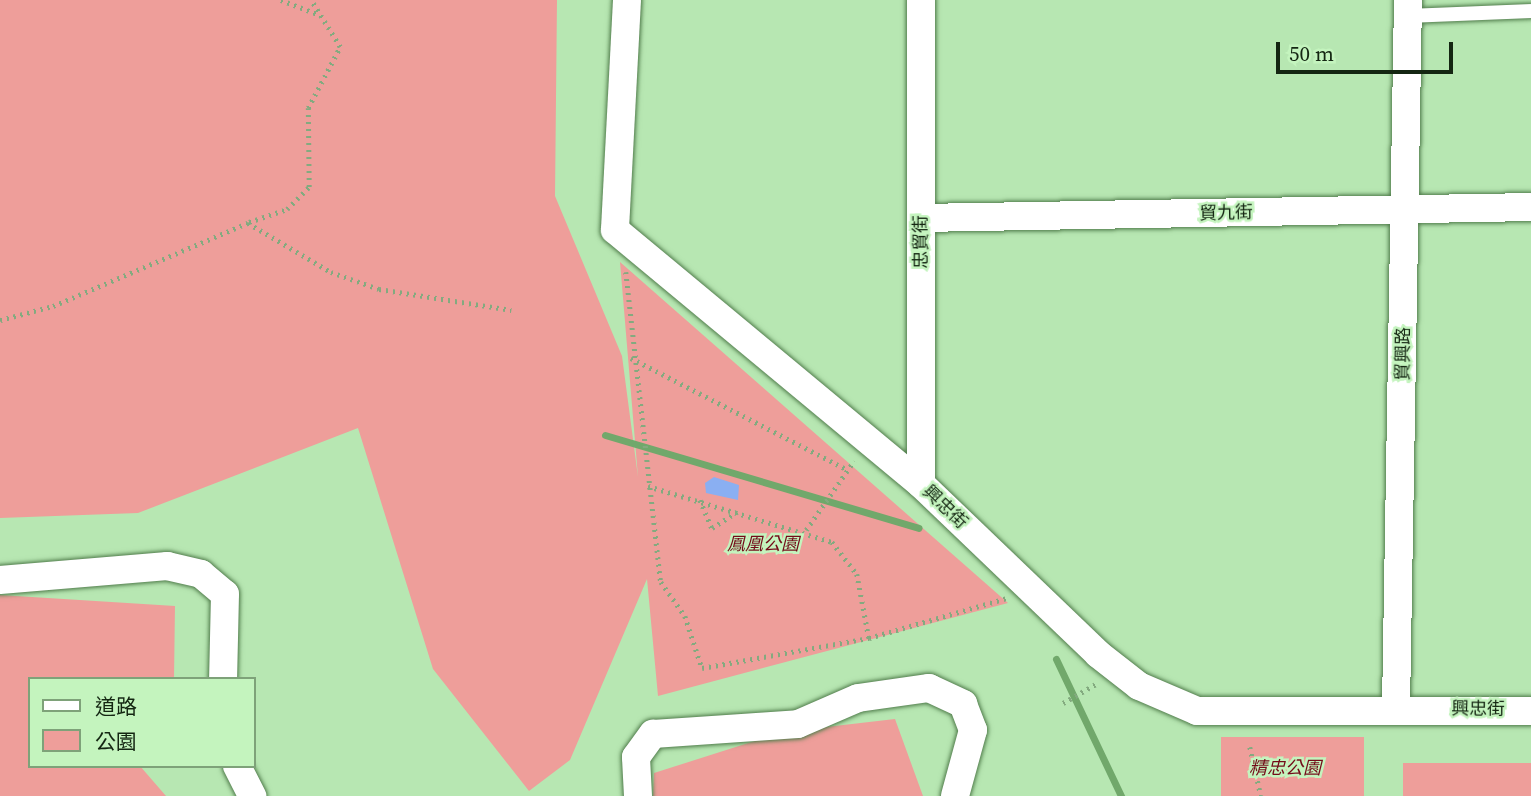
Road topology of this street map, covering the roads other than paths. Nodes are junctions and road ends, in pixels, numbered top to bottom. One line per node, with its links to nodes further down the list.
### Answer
1 (627, 0): 8 (street, 興忠街)
2 (921, 0): 7 (street, 忠貿街)
3 (1408, 8): 4 (lane); 6 (street, 貿興路)
4 (1531, 11)
5 (1531, 207): 6 (street, 貿九街)
6 (1406, 209): 7 (street, 貿九街); 11 (street, 貿興路)
7 (921, 218): 8 (street, 忠貿街)
8 (921, 484): 11 (street, 興忠街)
9 (0, 580): 10 (street)
10 (223, 677)
11 (1396, 708): 12 (street, 興忠街)
12 (1531, 711)
13 (238, 768): 14 (street)
14 (252, 796)
15 (638, 796): 16 (street)
16 (955, 796)

